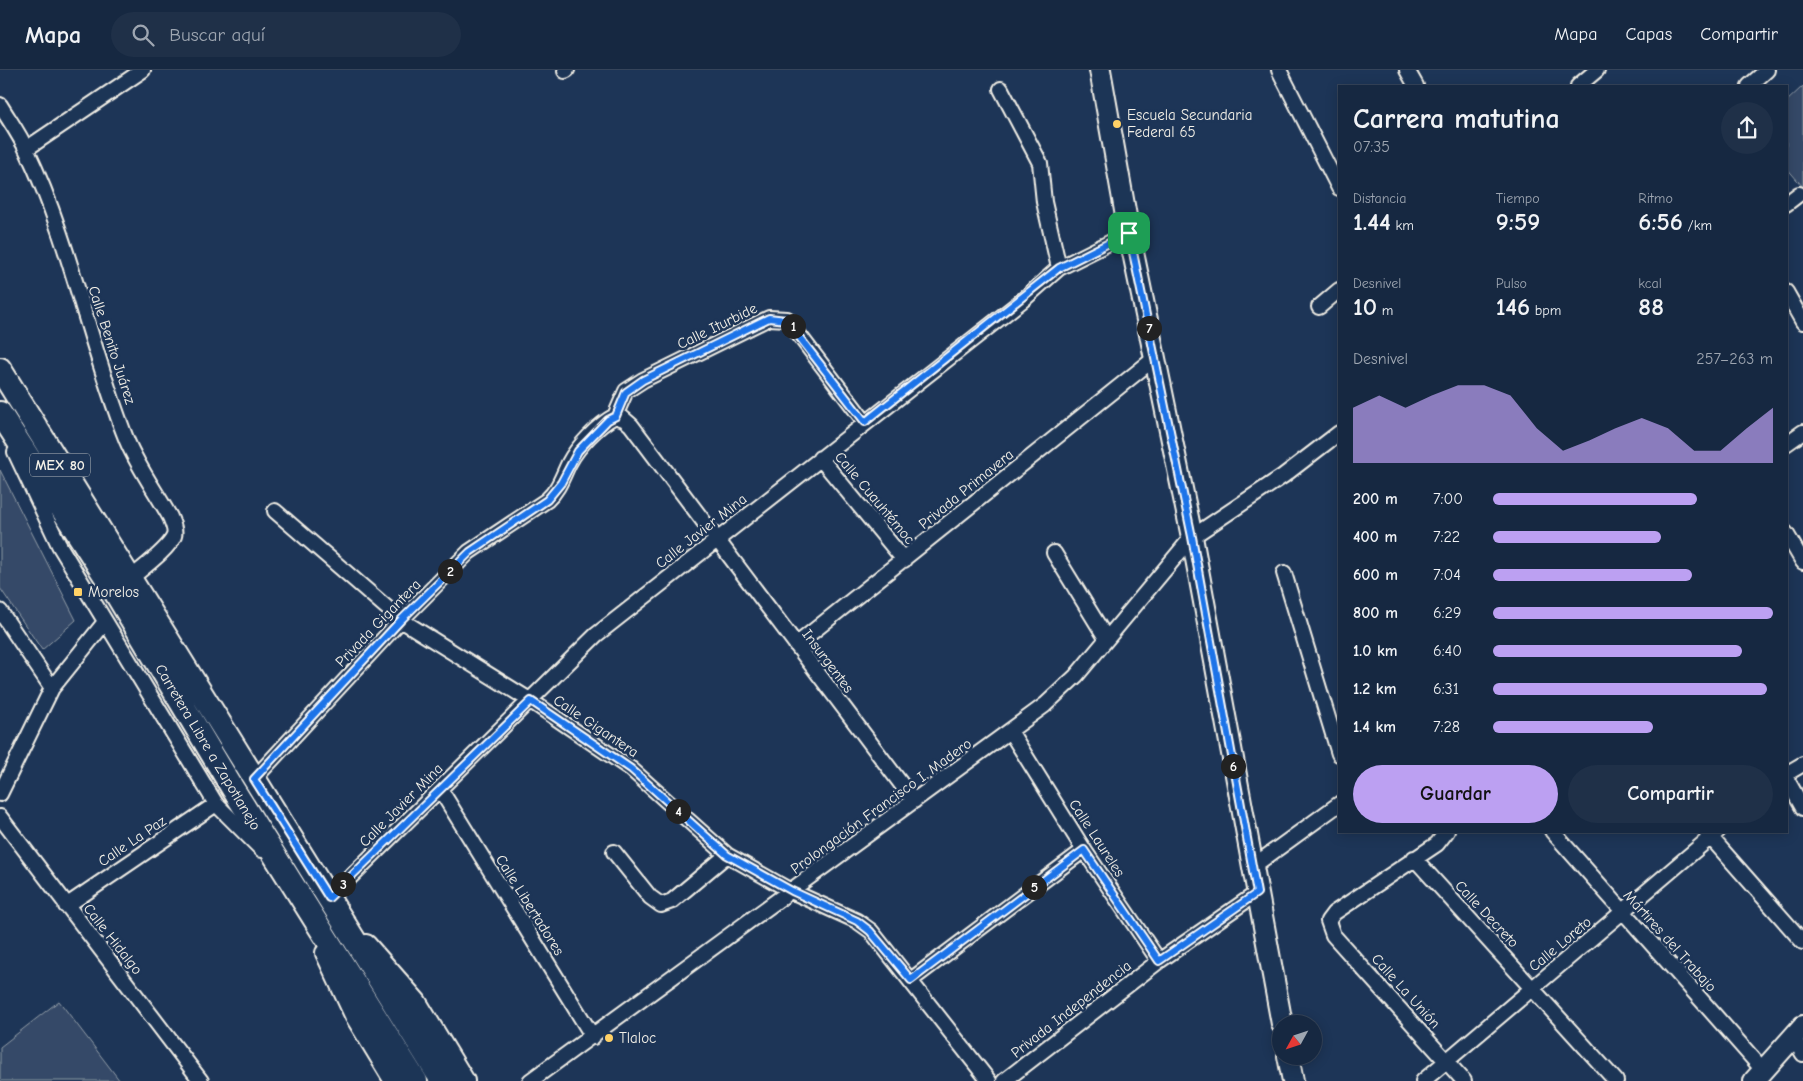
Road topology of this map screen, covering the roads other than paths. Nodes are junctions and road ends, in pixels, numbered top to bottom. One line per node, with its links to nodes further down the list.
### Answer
1 (143, 70): 10 (street)
2 (1100, 70): 14 (street)
3 (1278, 70): 11 (street)
4 (1597, 70): 6 (street)
5 (1767, 70): 7 (street)
6 (1579, 85)
7 (1750, 85)
8 (1000, 89): 15 (street)
9 (0, 105): 10 (street, Calle Benito Juárez)
10 (26, 149): 38 (street, Calle Benito Juárez)
11 (1338, 186)
12 (1799, 194): 13 (street)
13 (1788, 202)
14 (1129, 233): 15 (street, Calle Javier Mina); 20 (street)
15 (1059, 268): 25 (street, Calle Javier Mina)
16 (1338, 291): 18 (street)
17 (1788, 296): 19 (street)
18 (1319, 307)
19 (1803, 322)
20 (1156, 358): 32 (street); 35 (street, Privada Primavera)
21 (0, 369): 38 (main road, Carretera Libre a Zapotlanejo / MEX 80)
22 (0, 413): 67 (main road, Carretera Libre a Zapotlanejo / MEX 80)
23 (616, 416): 25 (street, Calle Iturbide); 33 (street, Insurgentes); 40 (street, Privada Gigantera)
24 (0, 419): 41 (street)
25 (865, 422): 29 (street, Calle Javier Mina)
26 (1803, 432): 28 (street)
27 (1338, 435): 32 (street, Prolongación Francisco I. Madero)
28 (1788, 443)
29 (820, 458): 33 (street, Calle Javier Mina); 35 (street, Calle Cuauhtémoc)
30 (275, 511): 40 (street, Calle Gigantera)
31 (1788, 536): 36 (street)
32 (1192, 537): 42 (street, Prolongación Francisco I. Madero); 66 (street)
33 (717, 540): 43 (street, Insurgentes); 45 (street, Calle Javier Mina)
34 (1054, 553): 42 (street)
35 (904, 560): 43 (street, Privada Primavera)
36 (1803, 562)
37 (1284, 573): 47 (street)
38 (130, 579): 50 (main road, Carretera Libre a Zapotlanejo / MEX 80)
39 (0, 611): 44 (street)
40 (401, 620): 45 (street, Calle Gigantera); 50 (street, Privada Gigantera)
41 (105, 622): 44 (street); 55 (street)
42 (1106, 638): 46 (street, Prolongación Francisco I. Madero)
43 (796, 645): 54 (street, Insurgentes)
44 (52, 688): 53 (street)
45 (531, 701): 52 (street, Calle Javier Mina); 64 (street, Calle Gigantera)
46 (1010, 731): 54 (street, Prolongación Francisco I. Madero); 62 (street, Calle Laureles)
47 (1338, 751)
48 (1803, 764): 49 (street)
49 (1788, 775)
50 (254, 779): 71 (main road, Carretera Libre a Zapotlanejo / MEX 80)
51 (1788, 780): 57 (street)
52 (440, 789): 71 (street, Calle Javier Mina); 79 (street, Calle Libertadores)
53 (0, 794)
54 (914, 801): 68 (street, Prolongación Francisco I. Madero)
55 (216, 804): 67 (street); 70 (street, Calle La Paz)
56 (1338, 805): 66 (street)
57 (1803, 808)
58 (0, 817): 70 (street, Calle Hidalgo)
59 (1445, 833): 65 (street)
60 (1554, 833): 72 (street, Mártires del Trabajo)
61 (1711, 833): 72 (street, Calle Loreto); 73 (street)
62 (1084, 850): 74 (street, Calle Laureles); 75 (street)
63 (614, 852): 64 (street)
64 (727, 855): 68 (street, Calle Gigantera)
65 (1414, 858): 76 (street, Calle Decreto); 81 (street, Calle La Unión)
66 (1252, 866): 69 (street)
67 (292, 883): 85 (street); 86 (main road, Carretera Libre a Zapotlanejo / MEX 80)
68 (792, 891): 75 (street, Calle Gigantera); 79 (street, Prolongación Francisco I. Madero)
69 (1257, 893): 74 (street, Privada Independencia); 77 (street)
70 (66, 906): 84 (street, Calle Hidalgo)
71 (334, 907): 87 (main road, Carretera Libre a Zapotlanejo / MEX 80); 88 (street)
72 (1623, 912): 76 (street, Calle Loreto); 83 (street, Mártires del Trabajo)
73 (1803, 942)
74 (1159, 961): 91 (street, Privada Independencia)
75 (911, 980): 90 (street, Calle Gigantera)
76 (1533, 988): 81 (street, Calle Loreto); 95 (street, Calle Decreto)
77 (1280, 1015)
78 (1798, 1032): 80 (street); 83 (street)
79 (592, 1037): 89 (street, Prolongación Francisco I. Madero)
80 (1803, 1054)
81 (1446, 1061): 93 (street, Calle Loreto); 94 (street, Calle La Unión)
82 (1290, 1065): 92 (street)
83 (1759, 1076)
84 (201, 1081)
85 (395, 1081)
86 (416, 1081)
87 (442, 1081)
88 (464, 1081)
89 (530, 1081)
90 (990, 1081)
91 (1004, 1081)
92 (1293, 1081)
93 (1423, 1081)
94 (1464, 1081)
95 (1616, 1081)

